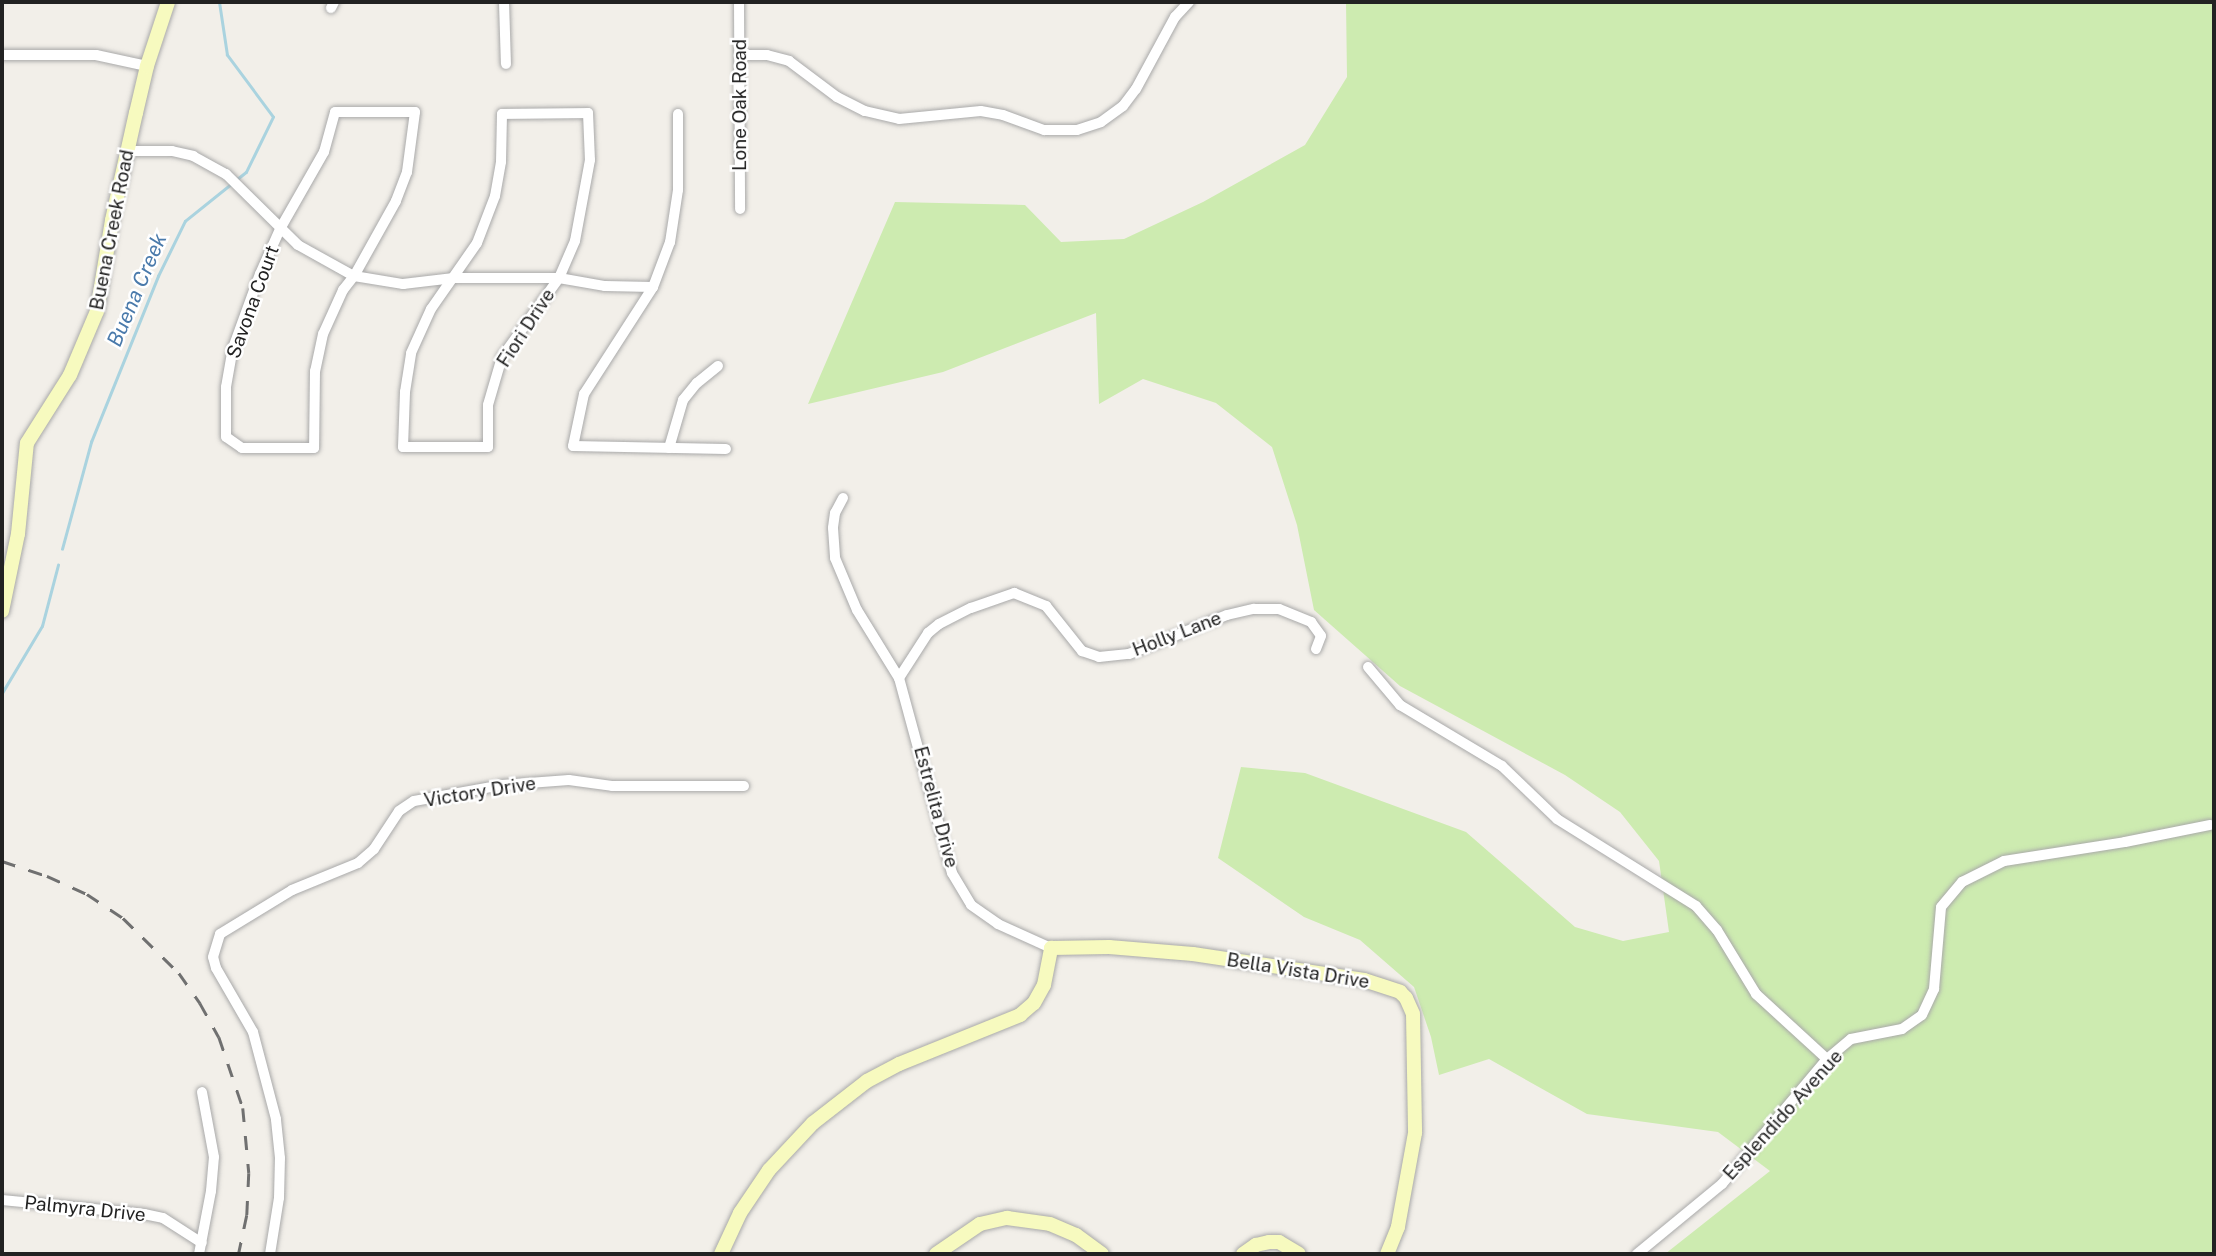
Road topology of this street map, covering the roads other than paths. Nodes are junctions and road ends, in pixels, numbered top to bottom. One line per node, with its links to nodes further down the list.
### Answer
1 (168, 2): 8 (street, Buena Creek Road)
2 (504, 2): 7 (street)
3 (739, 2): 6 (street, Lone Oak Road)
4 (1189, 2): 6 (street)
5 (2, 55): 8 (street)
6 (740, 55): 11 (street, Lone Oak Road)
7 (506, 64)
8 (146, 66): 10 (street, Buena Creek Road)
9 (678, 114): 16 (street)
10 (127, 151): 12 (street); 21 (street, Buena Creek Road)
11 (740, 209)
12 (280, 229): 13 (street); 13 (street); 13 (street, Savona Court)
13 (354, 276): 14 (street)
14 (454, 278): 15 (street); 15 (street); 15 (street, Fiori Drive)
15 (559, 278): 16 (street)
16 (653, 287): 18 (street)
17 (718, 366): 18 (street)
18 (669, 448): 19 (street)
19 (726, 449)
20 (843, 498): 24 (street, Estrelita Drive)
21 (2, 611)
22 (1315, 649): 24 (street, Holly Lane)
23 (1368, 667): 28 (street)
24 (899, 678): 27 (street, Estrelita Drive)
25 (744, 786): 33 (street, Victory Drive)
26 (2210, 825): 28 (street, Esplendido Avenue)
27 (1051, 948): 34 (street); 39 (street, Bella Vista Drive)
28 (1827, 1059): 40 (street, Esplendido Avenue)
29 (202, 1092): 31 (street)
30 (2, 1200): 31 (street, Palmyra Drive)
31 (202, 1243): 32 (street)
32 (199, 1254)
33 (270, 1254)
34 (721, 1254)
35 (936, 1254): 36 (street)
36 (1102, 1254)
37 (1243, 1254): 38 (street)
38 (1299, 1254)
39 (1387, 1254)
40 (1637, 1254)

